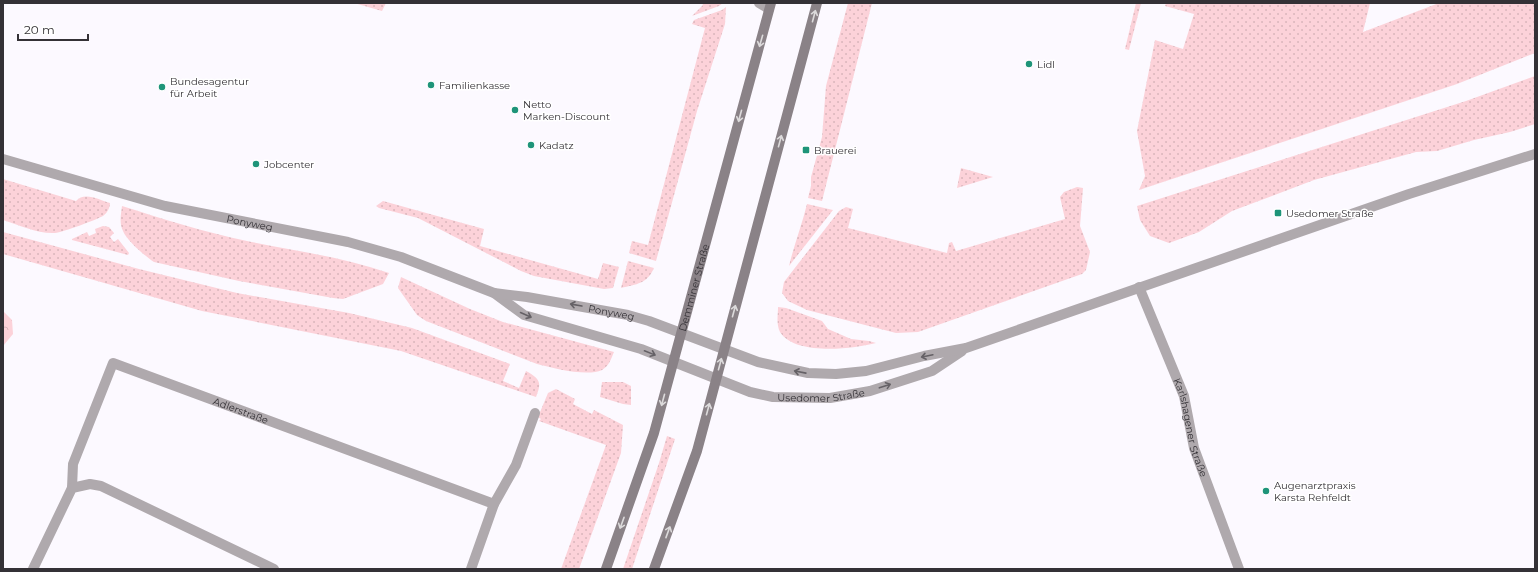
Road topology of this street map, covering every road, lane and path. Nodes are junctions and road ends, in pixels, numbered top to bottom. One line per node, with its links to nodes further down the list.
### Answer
1 (760, 3): 3 (street)
2 (817, 3): 10 (main road, one-way to 2)
3 (770, 6): 8 (main road, Demminer Straße, one-way to 8)
4 (1535, 154): 6 (street, Usedomer Straße)
5 (3, 159): 7 (street, Ponyweg)
6 (1139, 287): 9 (street, Usedomer Straße); 21 (street, Karlshagener Straße)
7 (494, 293): 8 (street, Ponyweg, one-way to 7); 11 (street, Ponyweg, one-way to 11)
8 (681, 333): 10 (street, Ponyweg); 11 (main road, Demminer Straße)
9 (966, 348): 10 (street, Usedomer Straße, one-way to 10); 12 (street, Usedomer Straße, one-way to 9)
10 (724, 349): 12 (main road, one-way to 10)
11 (673, 362): 12 (street, Usedomer Straße); 19 (main road, Demminer Straße, one-way to 19)
12 (716, 378): 20 (main road, one-way to 12)
13 (535, 413): 15 (street)
14 (72, 488): 15 (street, Adlerstraße); 16 (street, Adlerstraße); 17 (street)
15 (494, 504): 18 (street)
16 (33, 569)
17 (274, 569)
18 (471, 569)
19 (606, 569)
20 (654, 569)
21 (1239, 569)

